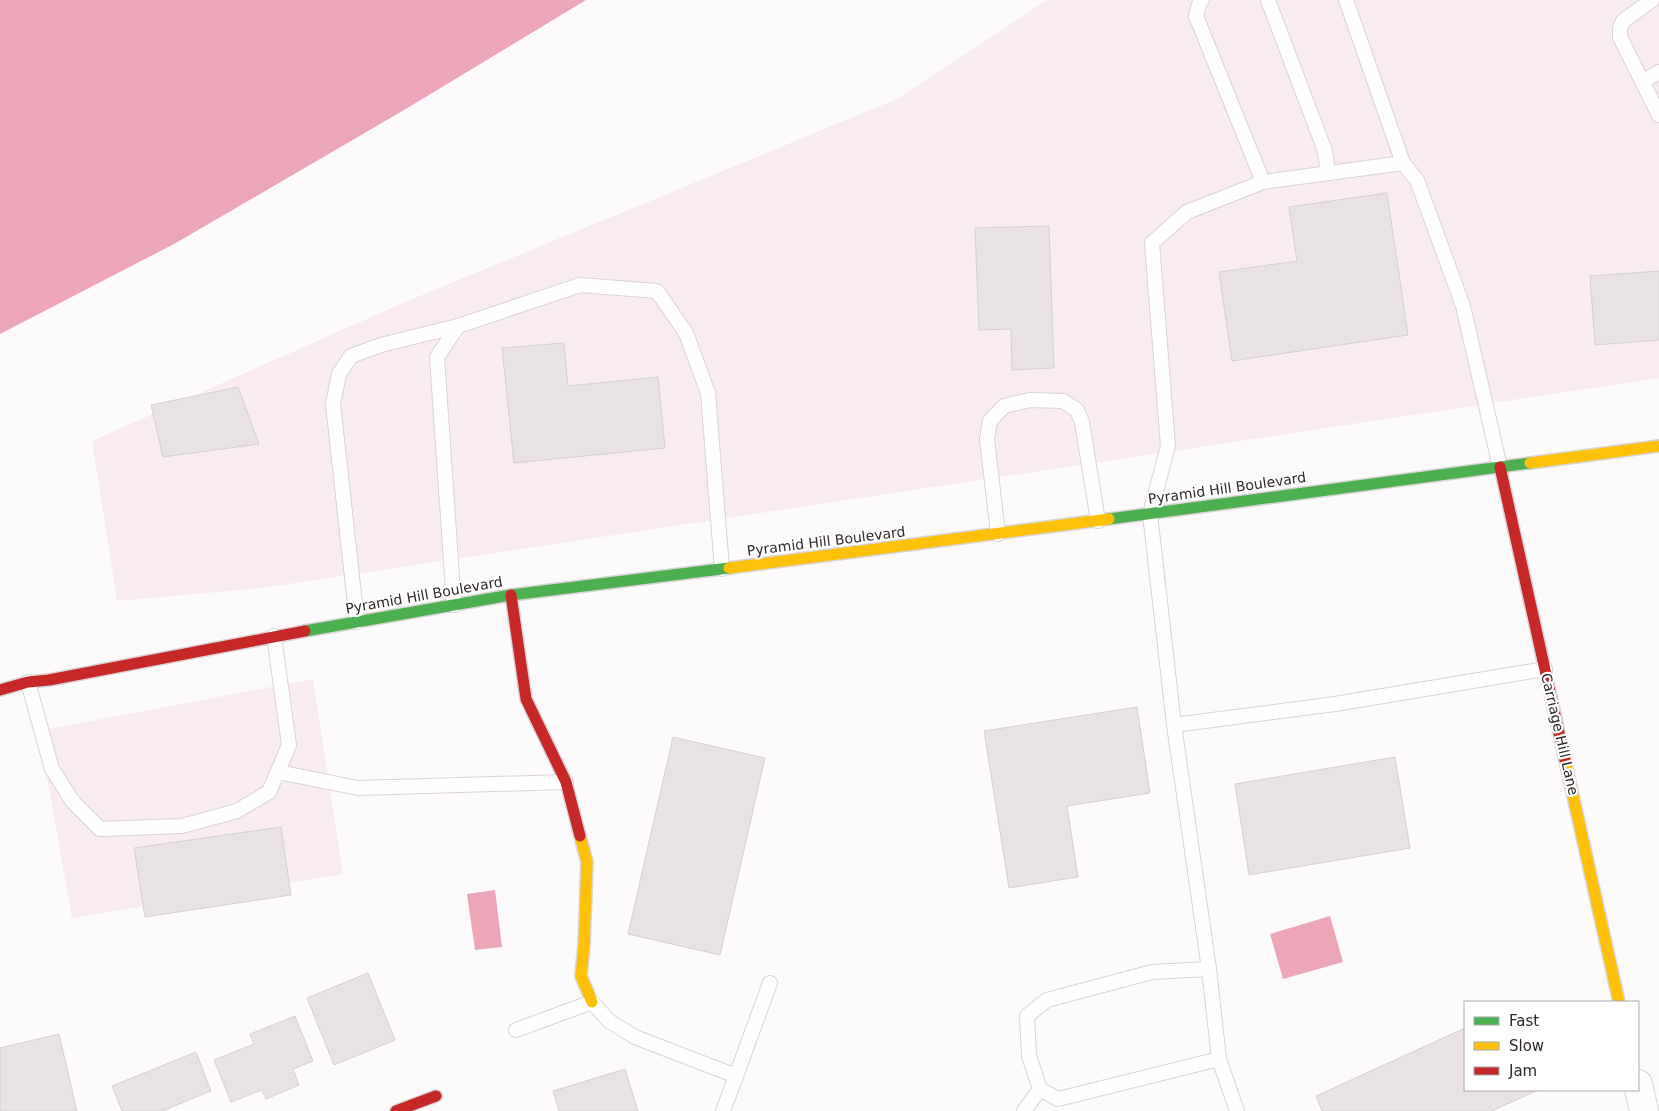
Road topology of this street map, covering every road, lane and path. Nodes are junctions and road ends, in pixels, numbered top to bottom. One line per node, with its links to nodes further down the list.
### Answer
1 (1202, 0): 10 (lane)
2 (1268, 0): 9 (lane)
3 (1346, 0): 8 (lane)
4 (1652, 0): 6 (lane)
5 (1659, 72): 6 (lane)
6 (1642, 82): 7 (lane)
7 (1659, 114)
8 (1403, 163): 9 (lane); 13 (lane)
9 (1328, 174): 10 (lane)
10 (1264, 182): 14 (lane)
11 (458, 326): 17 (lane); 19 (lane); 20 (lane)
12 (1659, 446): 13 (main road, Pyramid Hill Boulevard)
13 (1500, 467): 14 (main road, Pyramid Hill Boulevard); 22 (main road, Carriage Hill Lane)
14 (1150, 514): 15 (main road, Pyramid Hill Boulevard); 25 (lane)
15 (1098, 521): 16 (main road, Pyramid Hill Boulevard); 16 (lane)
16 (998, 534): 17 (main road, Pyramid Hill Boulevard)
17 (722, 569): 18 (main road, Pyramid Hill Boulevard)
18 (511, 595): 19 (main road, Pyramid Hill Boulevard); 27 (main road)
19 (454, 605): 20 (main road, Pyramid Hill Boulevard)
20 (357, 622): 21 (main road, Pyramid Hill Boulevard)
21 (274, 636): 23 (main road, Pyramid Hill Boulevard); 26 (lane)
22 (1545, 669): 25 (lane); 30 (main road, Carriage Hill Lane)
23 (28, 682): 24 (main road, Pyramid Hill Boulevard); 26 (lane)
24 (0, 690)
25 (1174, 725): 28 (lane)
26 (278, 772): 27 (lane)
27 (566, 782): 31 (main road)
28 (1209, 969): 33 (lane); 36 (lane)
29 (770, 982): 34 (lane)
30 (1620, 1001)
31 (592, 1002): 32 (lane); 34 (lane)
32 (516, 1030)
33 (1219, 1059): 36 (lane); 41 (lane)
34 (736, 1076): 39 (lane)
35 (1639, 1088): 42 (street)
36 (1040, 1089): 40 (lane)
37 (436, 1096): 38 (main road)
38 (396, 1111)
39 (723, 1111)
40 (1024, 1111)
41 (1237, 1111)
42 (1644, 1111)

